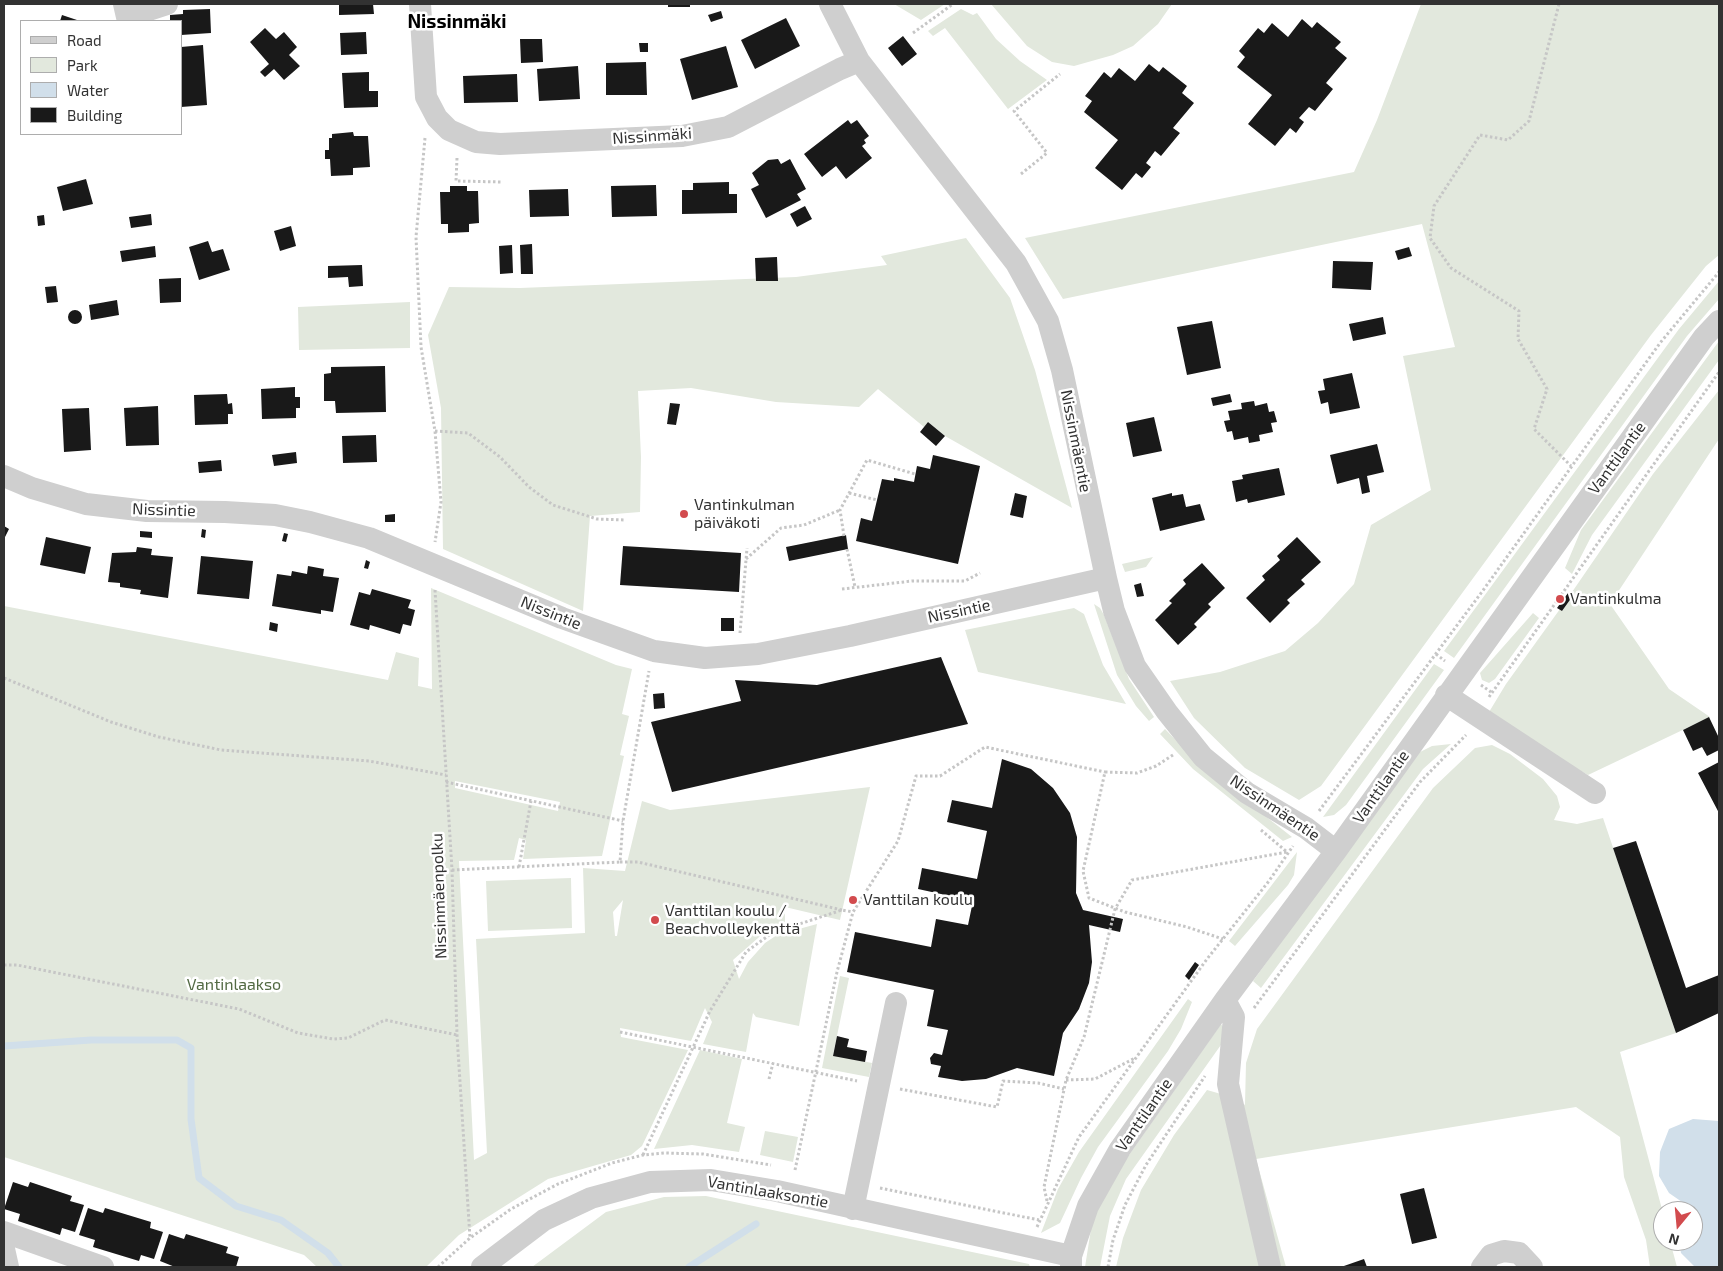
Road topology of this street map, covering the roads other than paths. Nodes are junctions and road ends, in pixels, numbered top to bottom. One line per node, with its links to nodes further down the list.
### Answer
1 (124, 4): 2 (street)
2 (167, 4)
3 (420, 4): 5 (street, Nissinmäki)
4 (830, 4): 5 (street, Nissinmäentie)
5 (859, 61): 8 (street, Nissinmäentie)
6 (1719, 321): 9 (street, Vanttilantie)
7 (4, 476): 8 (street, Nissintie)
8 (1106, 578): 11 (street, Nissinmäentie)
9 (1446, 695): 10 (street); 11 (street, Vanttilantie)
10 (1595, 793)
11 (1336, 851): 12 (street, Vanttilantie)
12 (1225, 1000): 17 (street, Vanttilantie); 21 (street)
13 (896, 1003): 14 (street)
14 (853, 1209): 17 (street, Vantinlaaksontie); 20 (street, Vantinlaaksontie)
15 (4, 1232): 19 (street)
16 (4, 1249): 18 (street)
17 (1071, 1262)
18 (8, 1267)
19 (103, 1267)
20 (482, 1267)
21 (1270, 1267)
22 (1482, 1267): 23 (street)
23 (1532, 1267)

